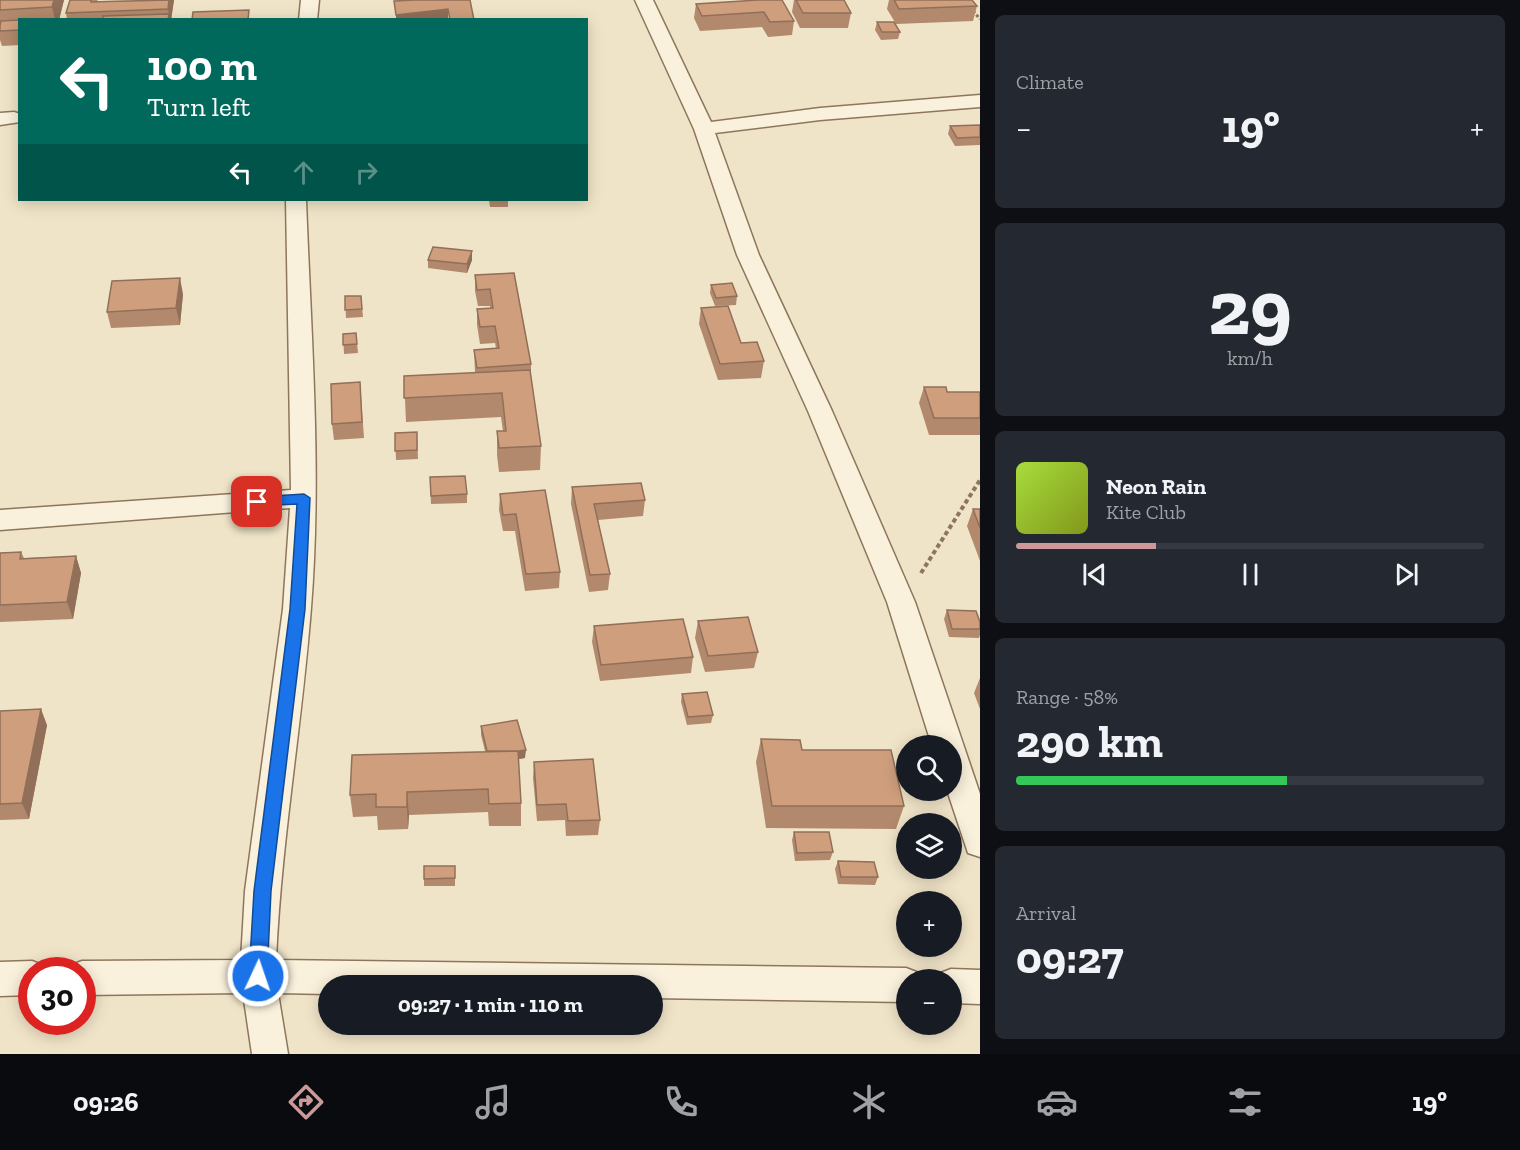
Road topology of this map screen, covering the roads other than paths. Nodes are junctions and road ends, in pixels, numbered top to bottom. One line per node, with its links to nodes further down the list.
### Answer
1 (310, 0): 3 (street)
2 (644, 0): 5 (street)
3 (308, 18)
4 (980, 101): 5 (street)
5 (704, 129): 9 (street)
6 (296, 201): 7 (street)
7 (304, 498): 8 (street); 12 (street)
8 (0, 520)
9 (944, 735)
10 (962, 788): 11 (street)
11 (980, 843)
12 (258, 976): 14 (street); 16 (street); 19 (street)
13 (18, 978): 15 (street)
14 (96, 978)
15 (0, 979)
16 (896, 985)
17 (962, 986): 18 (street)
18 (980, 987)
19 (270, 1054)

